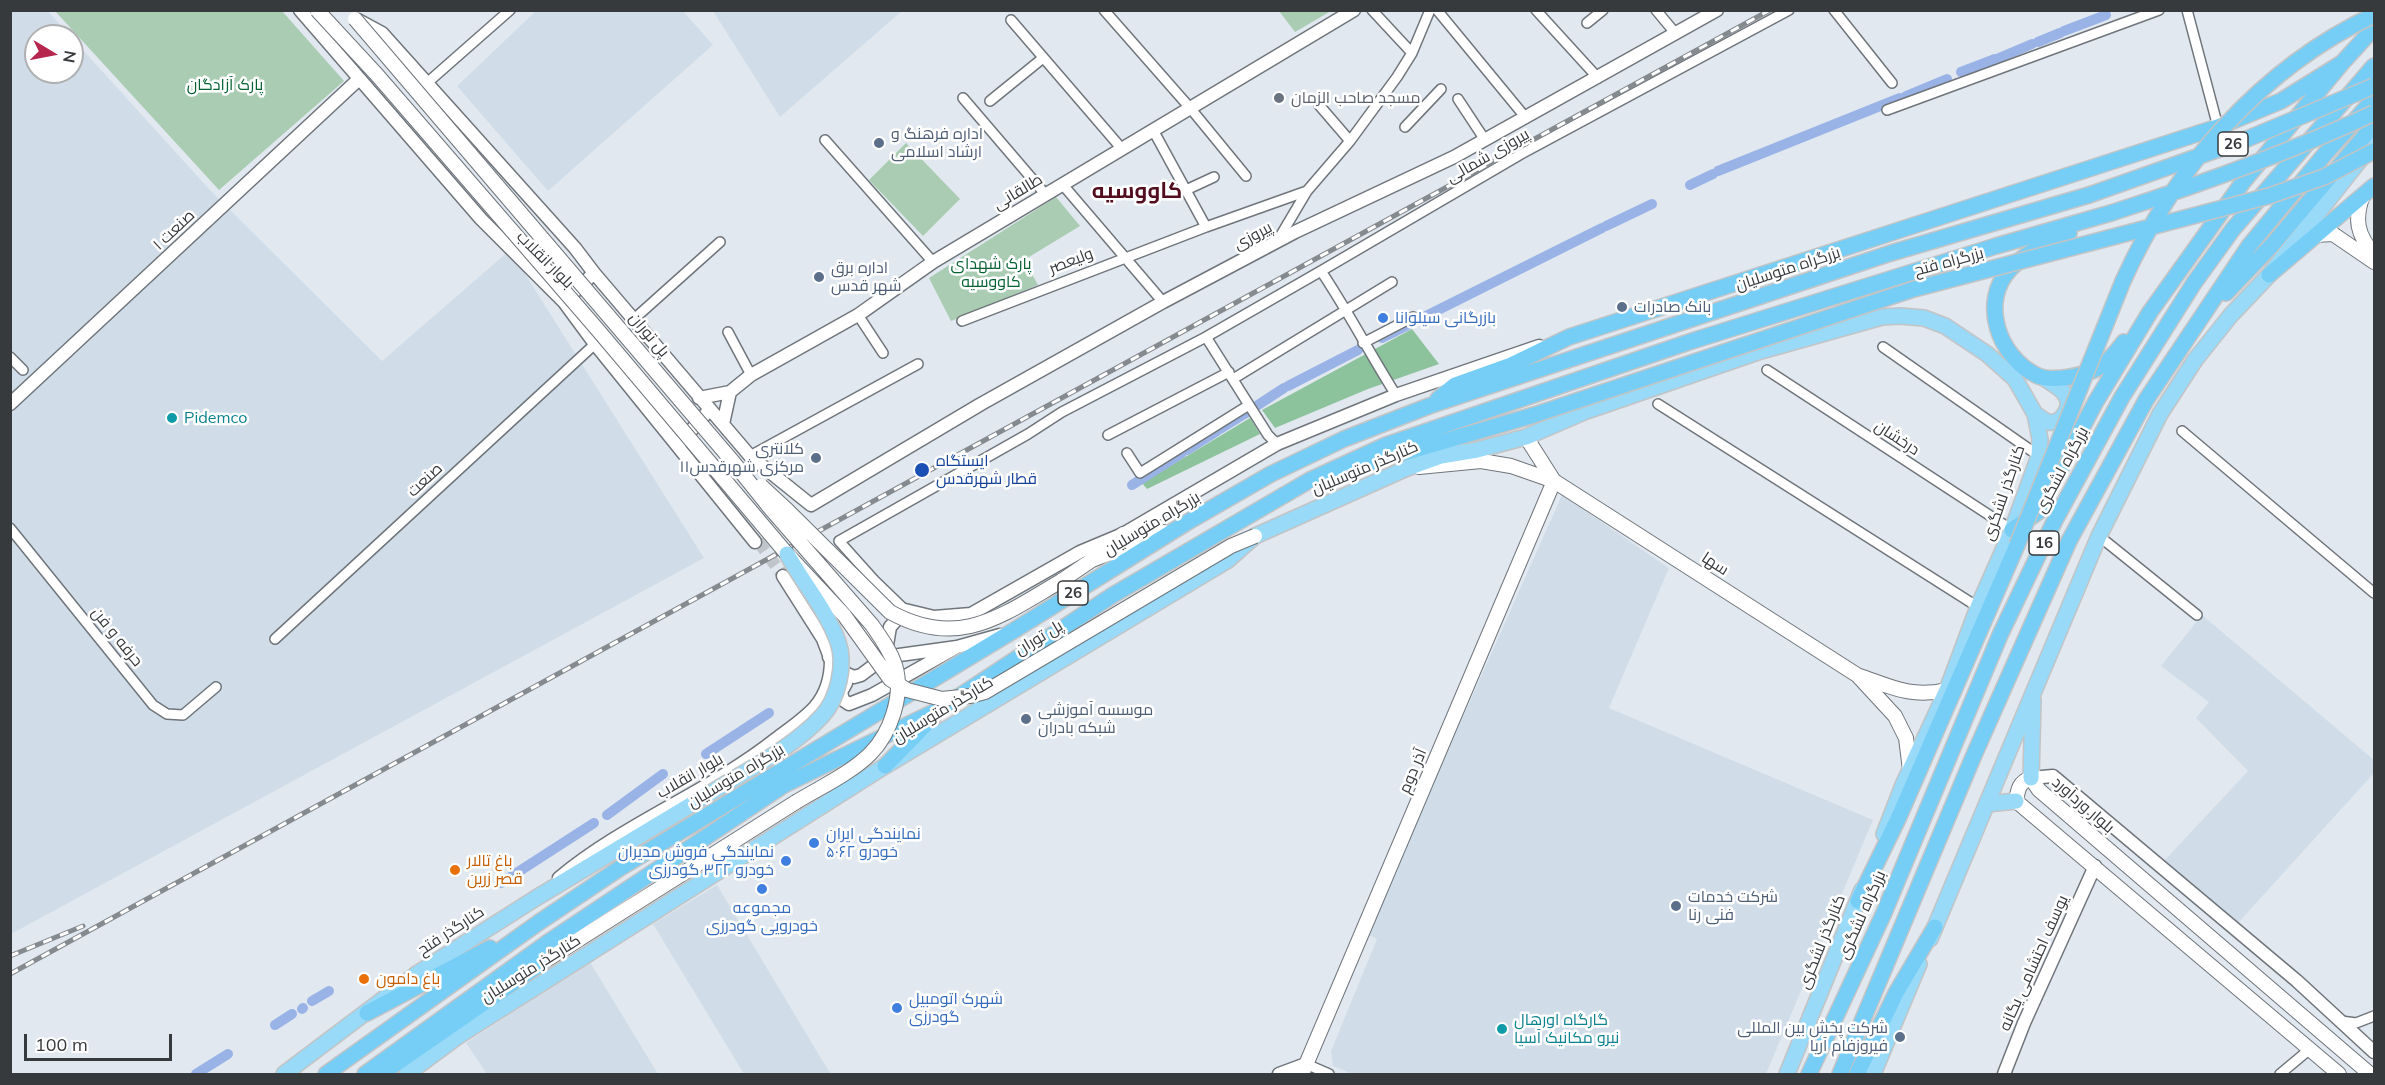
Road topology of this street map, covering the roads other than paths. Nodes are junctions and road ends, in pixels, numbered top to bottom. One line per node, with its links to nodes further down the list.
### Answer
1 (300, 10): 28 (street, بلوار انقلاب)
2 (317, 10): 128 (main road, پل توران, bridge)
3 (510, 10): 29 (street)
4 (1104, 10): 38 (street)
5 (1354, 10): 38 (street, طالقانی)
6 (1372, 10): 23 (street)
7 (1430, 10): 23 (street)
8 (1437, 10): 41 (street)
9 (1536, 10): 27 (street)
10 (1603, 10): 20 (street)
11 (1656, 10): 22 (street)
12 (1718, 10): 22 (street, پیروزی)
13 (1789, 10): 68 (street, پیروزی شمالی)
14 (1834, 10): 30 (street)
15 (2159, 10): 39 (street)
16 (2187, 10): 44 (street)
17 (352, 15): 29 (street, بلوار انقلاب); 115 (main road, پل توران, bridge)
18 (2374, 15): 154 (highway, bridge)
19 (1011, 20): 24 (street)
20 (1587, 23)
21 (2374, 28): 25 (highway)
22 (1676, 34): 27 (street, پیروزی)
23 (1412, 53): 48 (street)
24 (1043, 58): 36 (street); 50 (street)
25 (2342, 63): 44 (highway); 75 (highway)
26 (2374, 66): 172 (highway, بزرگراه لشگری / 16)
27 (1598, 78): 41 (street, پیروزی)
28 (359, 79): 72 (street, بلوار انقلاب); 98 (street, صنعت ۱)
29 (427, 83): 69 (street, بلوار انقلاب)
30 (1892, 83)
31 (2374, 86): 101 (highway, بزرگراه متوسلیان / 26, bridge)
32 (1441, 89): 43 (street)
33 (963, 98): 58 (street)
34 (1458, 99): 47 (street)
35 (2374, 99): 80 (highway, 16)
36 (990, 101)
37 (1319, 105): 48 (street)
38 (1191, 109): 45 (street, طالقانی); 52 (street)
39 (1887, 110)
40 (2374, 113): 59 (highway, 26, bridge)
41 (1526, 118): 47 (street, پیروزی)
42 (2374, 125): 80 (highway)
43 (1405, 126)
44 (2218, 127): 83 (highway)
45 (1153, 130): 50 (street, طالقانی); 55 (street)
46 (825, 140): 66 (street)
47 (1485, 140): 62 (street, پیروزی)
48 (1350, 141): 56 (street)
49 (2374, 142): 70 (main road)
50 (1122, 149): 54 (street, طالقانی)
51 (2374, 151): 104 (highway, بزرگراه فتح, bridge)
52 (1246, 176)
53 (1214, 177): 55 (street)
54 (1064, 184): 58 (street, طالقانی); 65 (street)
55 (1186, 190): 60 (street)
56 (1307, 191): 60 (street, ولیعصر); 62 (street)
57 (2369, 191): 61 (highway); 64 (main road)
58 (1046, 195): 66 (street, طالقانی)
59 (2111, 213): 94 (highway); 117 (highway, بزرگراه متوسلیان / 26)
60 (1206, 227): 65 (street, ولیعصر)
61 (2316, 235): 67 (main road); 70 (highway)
62 (1278, 241): 73 (street, پیروزی)
63 (720, 242): 78 (street)
64 (2374, 254)
65 (1126, 258): 73 (street); 79 (street, ولیعصر)
66 (933, 262): 76 (street, طالقانی)
67 (2374, 262)
68 (1321, 271): 74 (street); 82 (street, پیروزی شمالی)
69 (594, 273): 72 (street); 78 (street, بلوار انقلاب)
70 (2269, 274): 125 (main road)
71 (1392, 282): 74 (street)
72 (564, 302): 85 (street, بلوار انقلاب)
73 (1163, 302): 119 (street, پیروزی)
74 (1347, 310): 84 (street); 93 (street)
75 (2150, 312): 94 (highway); 122 (highway)
76 (858, 315): 87 (street); 92 (street, طالقانی)
77 (1413, 317): 84 (street)
78 (634, 319): 97 (street, بلوار انقلاب)
79 (962, 321)
80 (2196, 323): 173 (highway, 16)
81 (728, 332): 92 (street)
82 (1206, 336): 93 (street); 126 (street, پیروزی شمالی)
83 (1569, 337): 96 (street); 101 (highway)
84 (1363, 342): 96 (street)
85 (595, 344): 109 (street, بلوار انقلاب); 136 (street, صنعت)
86 (1883, 347): 114 (street)
87 (883, 353)
88 (10, 357): 90 (street)
89 (918, 364): 112 (street)
90 (23, 370)
91 (1767, 370): 122 (street, درخشان)
92 (751, 375): 95 (street, طالقانی)
93 (1231, 376): 100 (street); 107 (street)
94 (2044, 378): 103 (main road)
95 (730, 392): 97 (street, طالقانی); 105 (street)
96 (1396, 395): 110 (street)
97 (699, 398): 102 (street, بلوار انقلاب)
98 (10, 404)
99 (1658, 404): 132 (street)
100 (1249, 405): 110 (street); 111 (street)
101 (1429, 406): 120 (highway, بزرگراه متوسلیان / 26)
102 (710, 409): 105 (street, بلوار انقلاب); 109 (street)
103 (2035, 414): 108 (main road, کنارگذر لشگری); 114 (main road, کنارگذر لشگری)
104 (1534, 415): 113 (main road); 117 (highway, بزرگراه فتح)
105 (723, 424): 112 (street, بلوار انقلاب)
106 (2182, 431): 131 (street)
107 (1108, 435)
108 (1526, 437): 113 (main road, کنارگذر متوسلیان); 118 (main road, سها)
109 (680, 442): 127 (street, بلوار انقلاب)
110 (1276, 444): 123 (street)
111 (1127, 453)
112 (750, 456): 119 (street, بلوار انقلاب)
113 (1441, 456): 116 (main road, کنارگذر متوسلیان)
114 (2039, 456): 122 (main road, کنارگذر لشگری)
115 (734, 463): 129 (main road, bridge); 157 (main road, پل توران, bridge)
116 (1405, 469): 118 (main road, سها); 124 (main road, کنارگذر متوسلیان)
117 (1310, 480): 145 (highway, بزرگراه متوسلیان / 26)
118 (1554, 481): 140 (main road, سها); 163 (main road, آذر دوم)
119 (812, 505)
120 (1186, 523): 129 (main road); 135 (highway, بزرگراه متوسلیان / 26)
121 (10, 528): 142 (street, حرفه و فن)
122 (2012, 530): 132 (main road, کنارگذر لشگری)
123 (1123, 534): 129 (main road); 133 (street)
124 (1255, 536): 128 (main road, پل توران, bridge); 146 (main road, کنارگذر متوسلیان)
125 (2099, 536): 134 (street); 144 (main road)
126 (839, 541): 133 (street); 138 (street, پیروزی شمالی)
127 (756, 542)
128 (787, 555): 149 (main road, پل توران, bridge)
129 (1092, 560)
130 (780, 577): 139 (street)
131 (2374, 593)
132 (1978, 607): 143 (main road, کنارگذر لشگری)
133 (905, 609): 138 (street)
134 (2197, 615)
135 (1013, 631): 137 (street); 155 (highway, بزرگراه متوسلیان / 26)
136 (275, 639)
137 (957, 647): 138 (street); 141 (street)
138 (885, 657): 141 (street)
139 (831, 660): 141 (street); 153 (street, بلوار انقلاب)
140 (1857, 675): 143 (main road); 147 (main road)
141 (854, 677)
142 (216, 687)
143 (1947, 690): 147 (main road, کنارگذر لشگری)
144 (2034, 691): 148 (main road); 151 (main road)
145 (940, 709): 146 (highway); 166 (highway, بزرگراه متوسلیان / 26)
146 (885, 766): 168 (main road, کنارگذر متوسلیان)
147 (1910, 770): 154 (main road, کنارگذر لشگری)
148 (2031, 778): 150 (main road); 160 (street, بلوار وردآورد); 179 (main road, بلوار وردآورد)
149 (709, 794): 153 (main road, کنارگذر فتح)
150 (2016, 801): 151 (main road); 152 (main road)
151 (1987, 804): 156 (main road)
152 (2095, 866): 161 (main road); 176 (street, یوسف احتشامی یگانه)
153 (536, 898): 158 (main road, کنارگذر فتح)
154 (1858, 901): 171 (main road, کنارگذر لشگری)
155 (538, 923): 158 (highway); 165 (highway, بزرگراه متوسلیان / 26)
156 (1935, 927): 174 (highway); 175 (main road)
157 (543, 962): 167 (highway)
158 (367, 1013): 164 (main road, کنارگذر فتح)
159 (2374, 1016): 160 (street)
160 (2341, 1021): 162 (street, بلوار وردآورد)
161 (2310, 1048): 177 (street); 178 (main road)
162 (2374, 1052)
163 (1304, 1069): 169 (street); 170 (street)
164 (284, 1074)
165 (326, 1074)
166 (365, 1074)
167 (381, 1074)
168 (407, 1074)
169 (1279, 1074)
170 (1329, 1074)
171 (1787, 1074)
172 (1809, 1074)
173 (1840, 1074)
174 (1857, 1074)
175 (1873, 1074)
176 (2004, 1074)
177 (2280, 1074)
178 (2339, 1074)
179 (2370, 1074)

